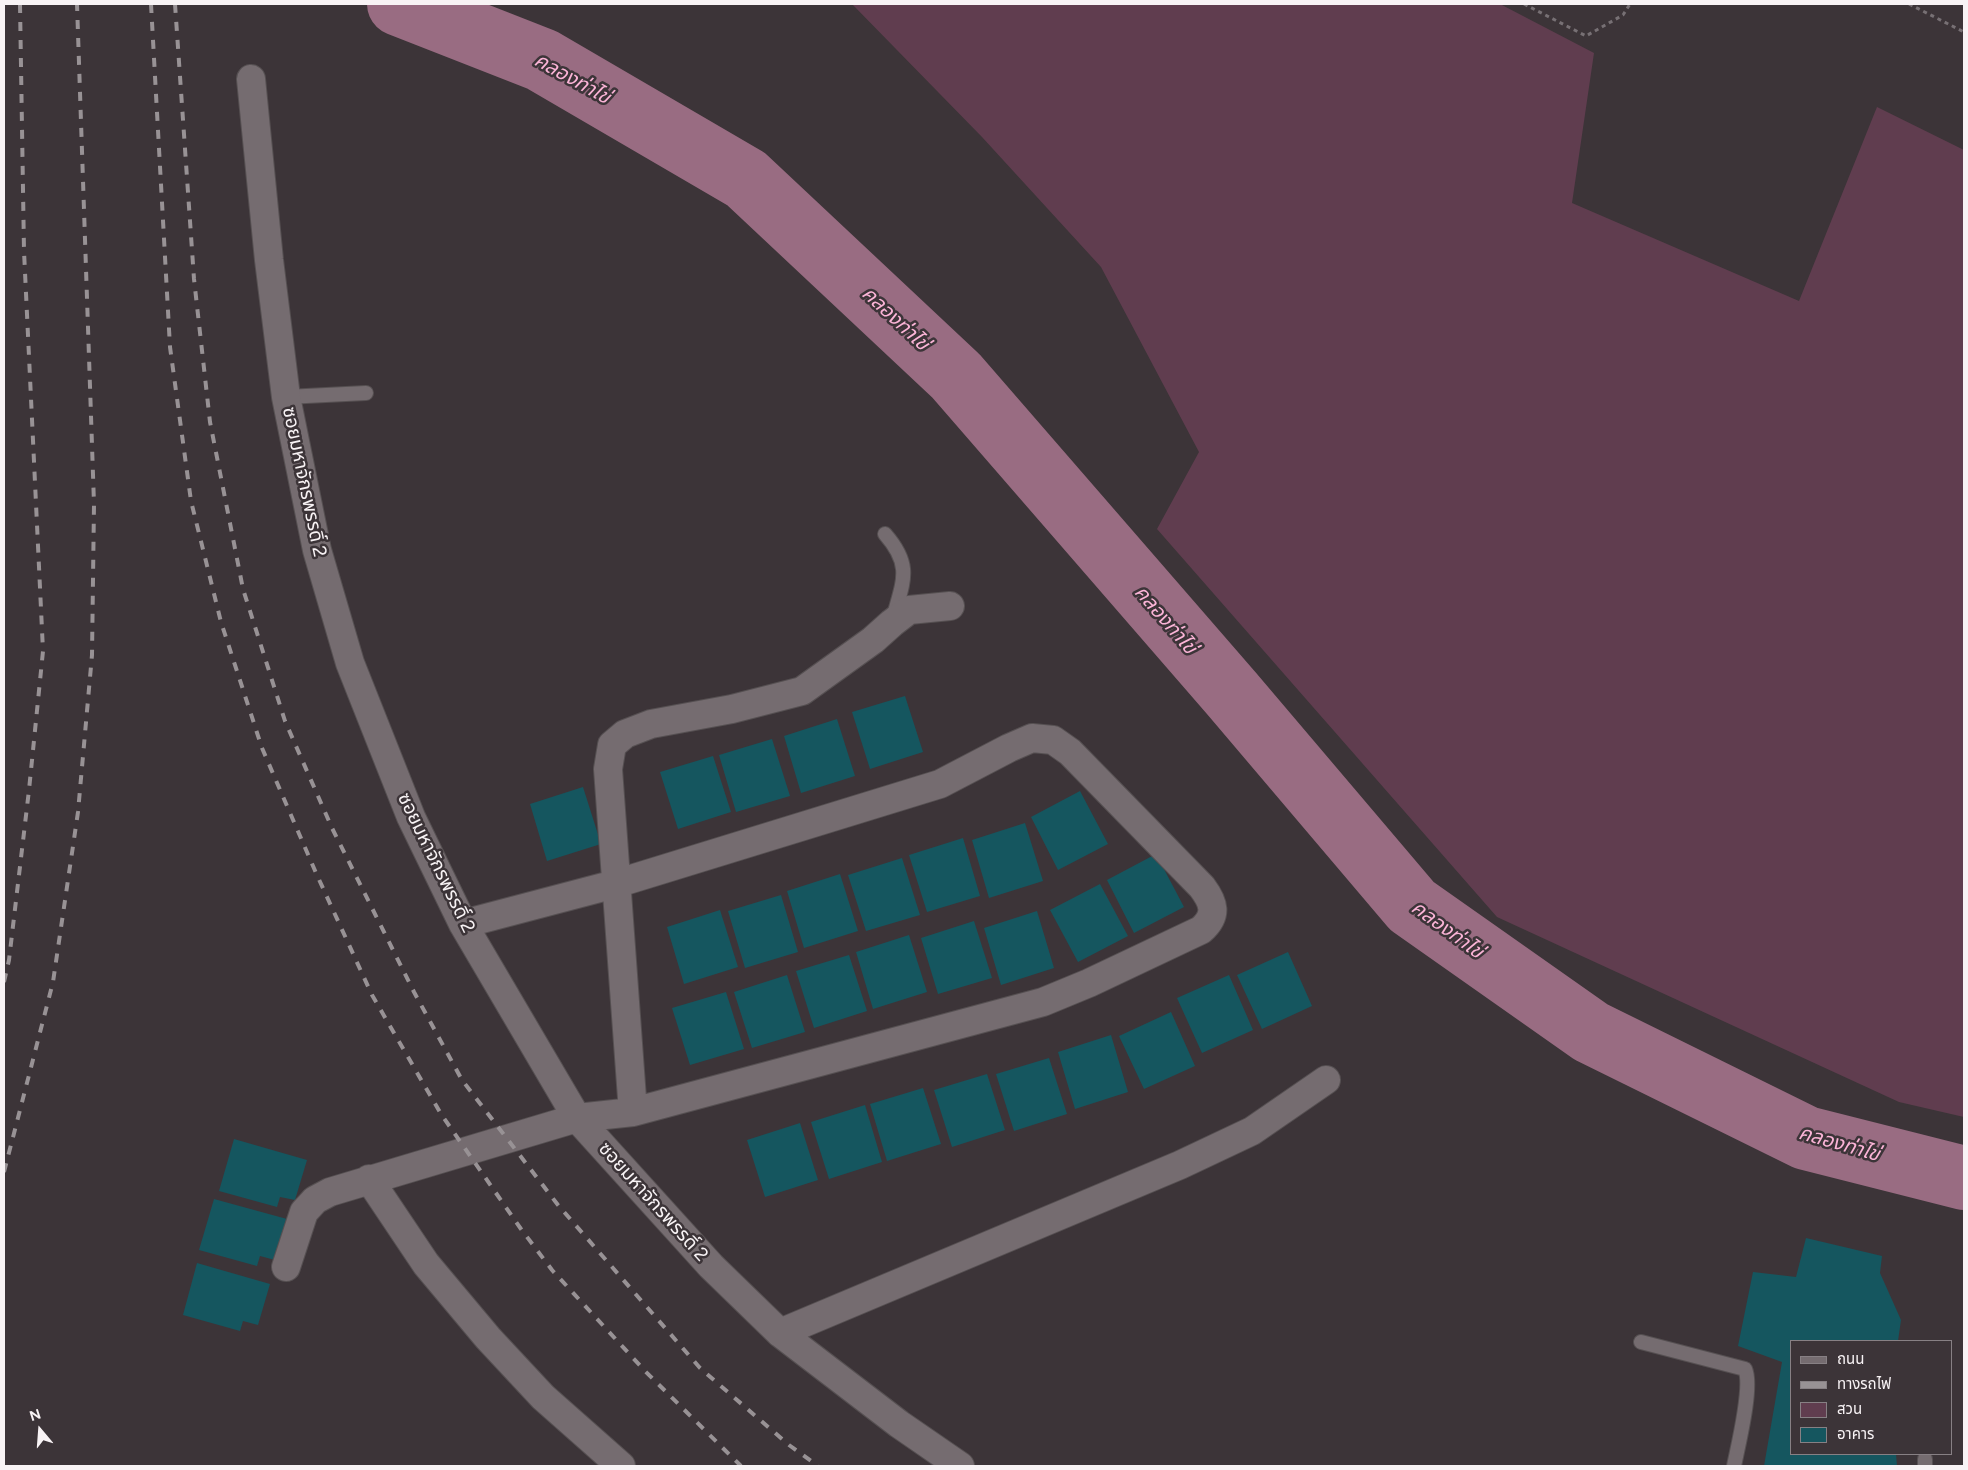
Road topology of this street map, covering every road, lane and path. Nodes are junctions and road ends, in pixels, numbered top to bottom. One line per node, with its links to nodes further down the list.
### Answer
1 (1524, 4): 2 (path)
2 (1630, 4)
3 (1909, 4): 4 (path)
4 (1964, 32)
5 (251, 79): 7 (street, ซอยมหาจักรพรรดิ์ 2)
6 (366, 393): 7 (lane)
7 (286, 396): 12 (street, ซอยมหาจักรพรรดิ์ 2)
8 (885, 534): 10 (lane)
9 (950, 606): 10 (street)
10 (892, 622): 11 (street)
11 (615, 884): 12 (street); 14 (street); 14 (street)
12 (464, 924): 15 (street, ซอยมหาจักรพรรดิ์ 2)
13 (1326, 1080): 18 (street)
14 (633, 1112): 15 (street)
15 (578, 1118): 16 (street); 18 (street, ซอยมหาจักรพรรดิ์ 2)
16 (369, 1179): 17 (street); 20 (street)
17 (286, 1267)
18 (780, 1333): 21 (street, ซอยมหาจักรพรรดิ์ 2)
19 (1641, 1342): 22 (lane)
20 (621, 1466)
21 (960, 1466)
22 (1734, 1466)

